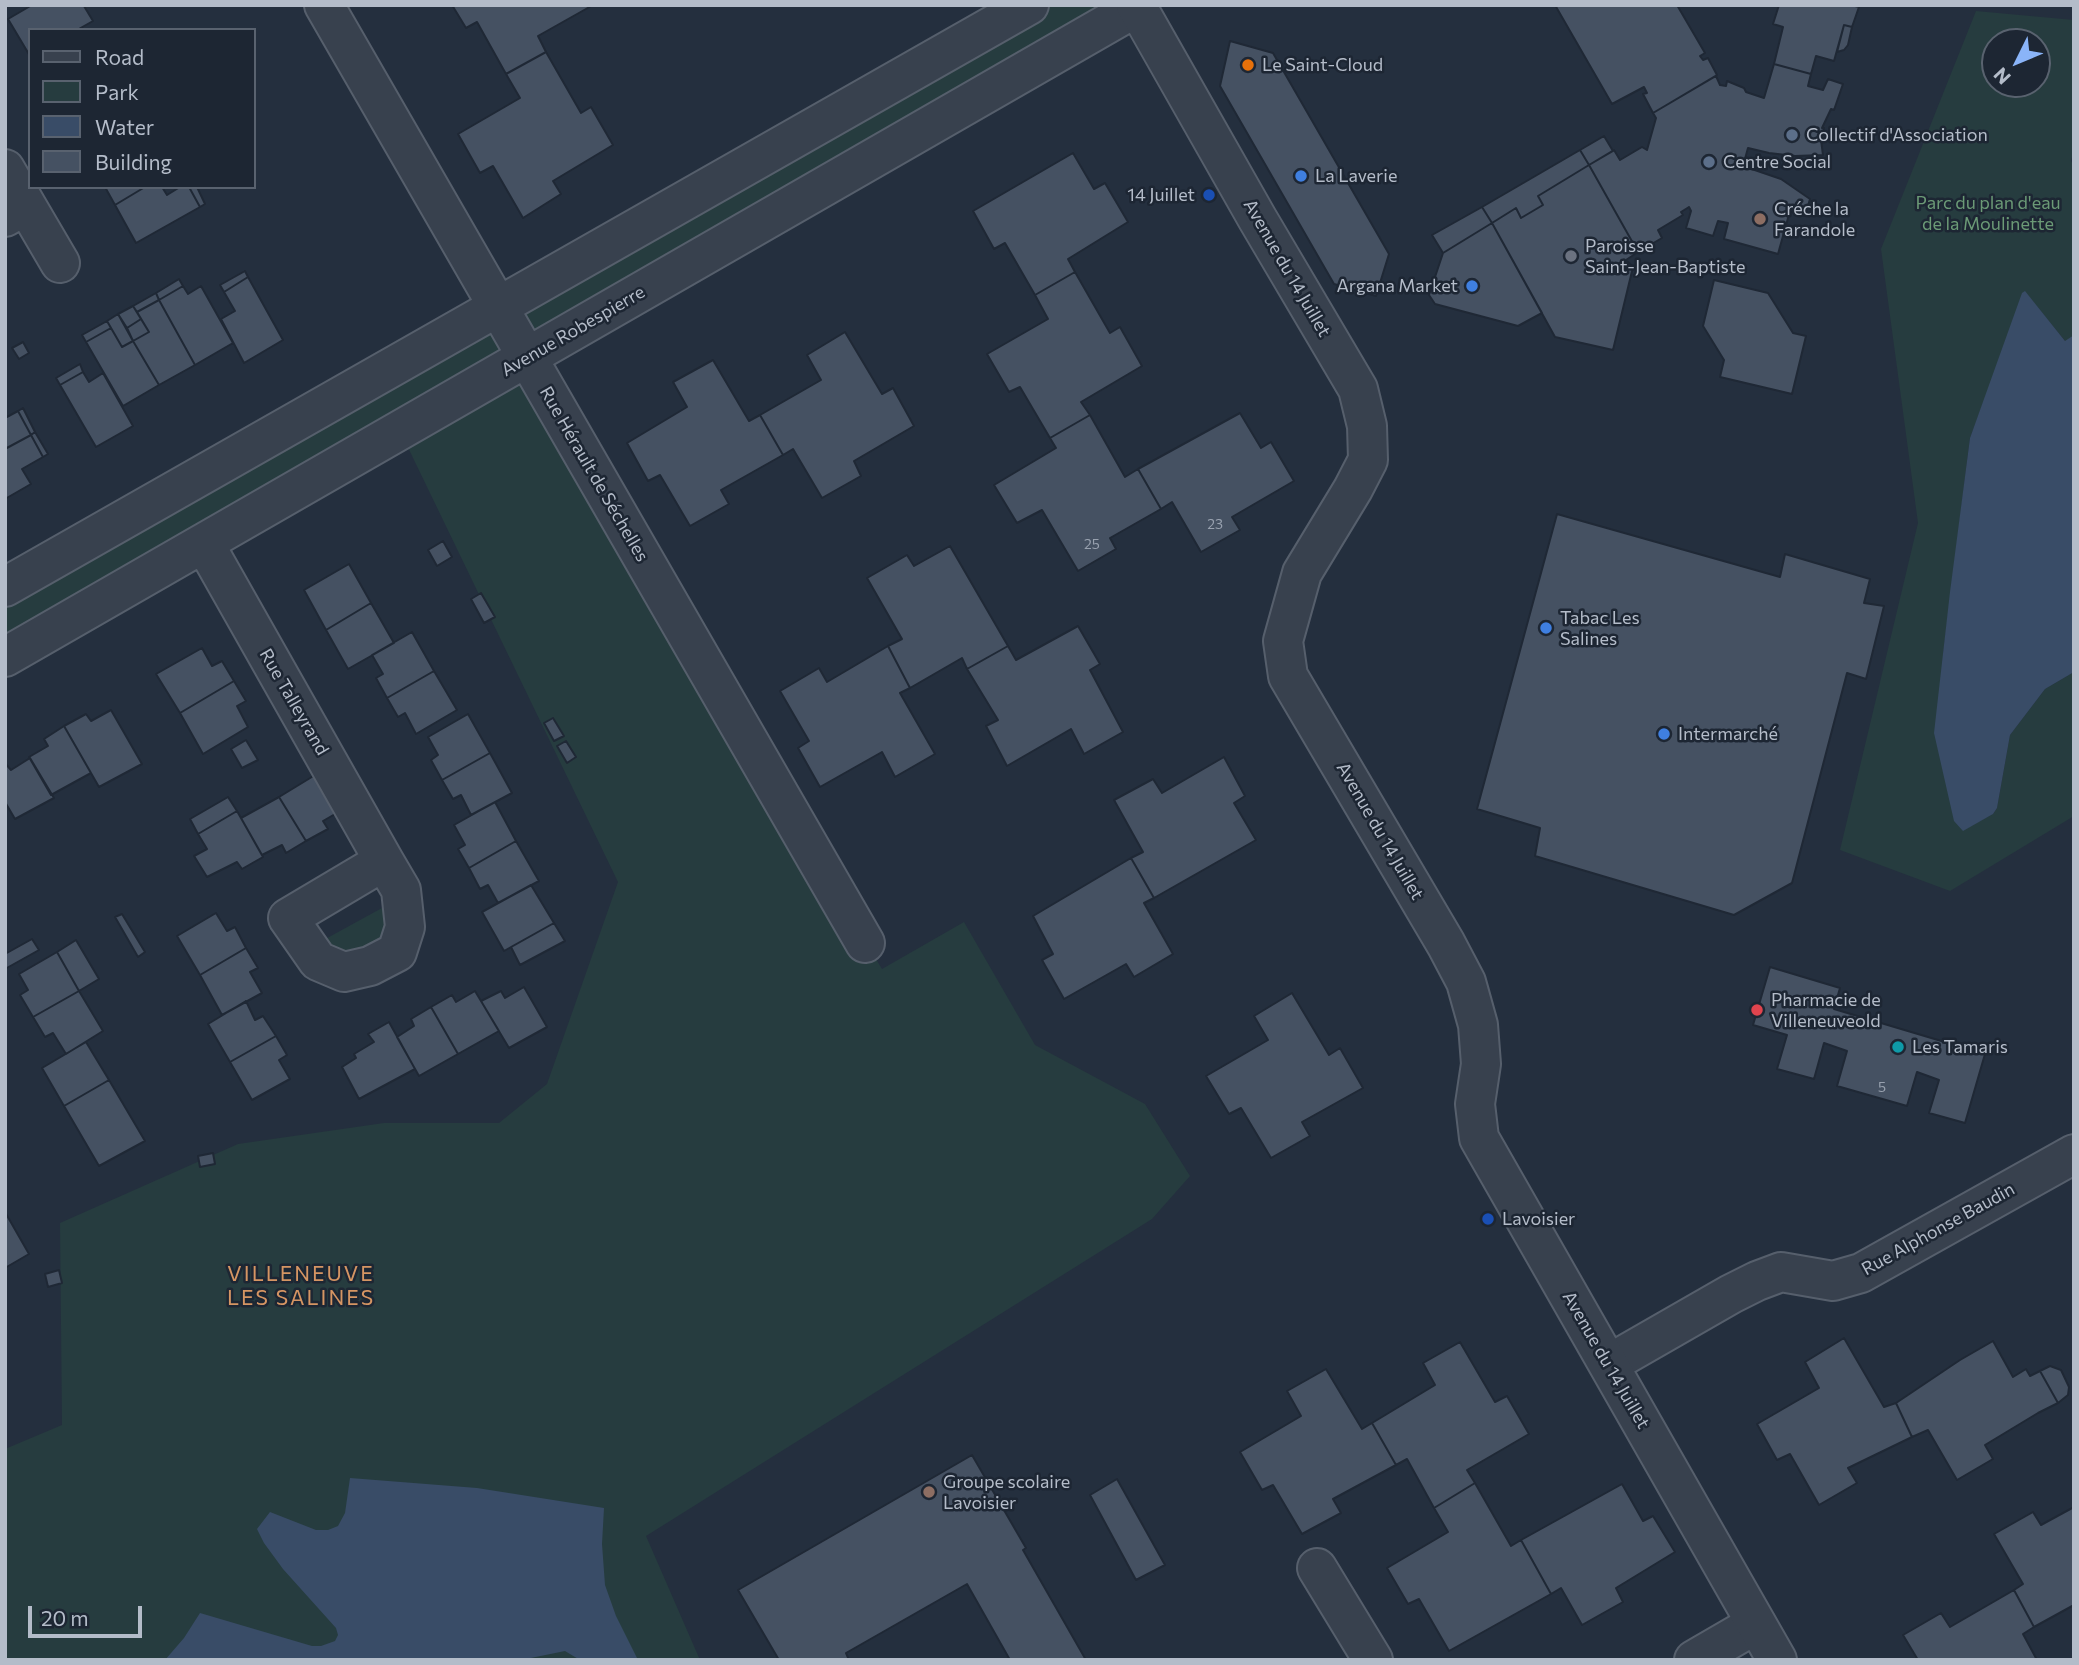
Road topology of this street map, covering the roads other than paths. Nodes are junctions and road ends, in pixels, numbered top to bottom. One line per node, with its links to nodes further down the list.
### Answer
1 (324, 5): 7 (street, Rue Hérault de Séchelles)
2 (1029, 5): 7 (street)
3 (1138, 6): 8 (street, Avenue Robespierre); 15 (street, Avenue du 14 Juillet)
4 (5, 169): 5 (street)
5 (15, 211): 6 (street)
6 (60, 263)
7 (497, 308): 8 (street, Rue Hérault de Séchelles); 10 (street)
8 (527, 358): 9 (street, Avenue Robespierre); 13 (street, Rue Hérault de Séchelles)
9 (204, 543): 11 (street, Avenue Robespierre); 12 (street, Rue Talleyrand)
10 (5, 587)
11 (5, 657)
12 (384, 860)
13 (865, 943)
14 (2074, 1154): 15 (street, Rue Alphonse Baudin)
15 (1609, 1364): 17 (street, Avenue du 14 Juillet)
16 (1317, 1568): 18 (street)
17 (1756, 1624): 19 (street); 20 (street, Avenue du 14 Juillet)
18 (1373, 1660)
19 (1694, 1660)
20 (1776, 1660)

